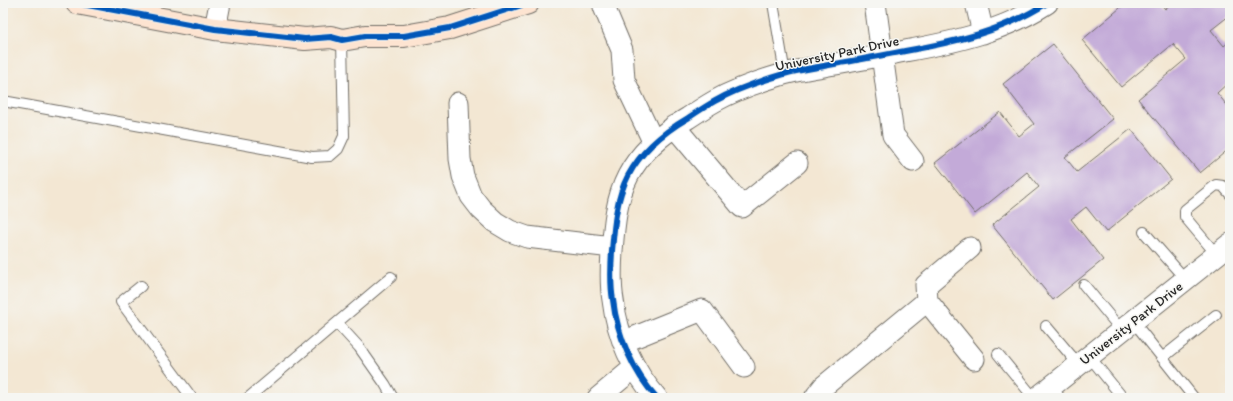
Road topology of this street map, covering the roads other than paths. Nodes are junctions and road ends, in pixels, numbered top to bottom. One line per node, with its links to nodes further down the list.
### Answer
1 (78, 3): 9 (street)
2 (220, 3): 9 (street)
3 (528, 3): 11 (street)
4 (773, 3): 13 (lane)
5 (875, 3): 12 (street, University Park Drive)
6 (976, 3): 10 (street)
7 (1047, 3): 10 (street, University Park Drive)
8 (604, 7): 17 (street)
9 (215, 29): 11 (street)
10 (983, 33): 12 (street, University Park Drive)
11 (342, 40): 14 (lane)
12 (882, 55): 13 (street, University Park Drive); 18 (street)
13 (785, 74): 16 (street, University Park Drive)
14 (3, 101)
15 (458, 103): 22 (street)
16 (674, 126): 17 (street, University Park Drive); 19 (street)
17 (654, 143): 22 (street, University Park Drive)
18 (913, 161)
19 (797, 163)
20 (1230, 194): 24 (lane)
21 (1144, 232): 26 (lane)
22 (612, 247): 34 (street, University Park Drive)
23 (970, 248): 29 (street)
24 (1225, 252): 26 (street, University Park Drive)
25 (391, 277): 31 (lane)
26 (1186, 280): 33 (street, University Park Drive)
27 (1084, 285): 33 (lane)
28 (141, 286): 42 (lane)
29 (927, 302): 37 (street); 47 (street)
30 (1216, 315): 36 (lane)
31 (337, 323): 43 (lane); 44 (lane)
32 (1046, 326): 38 (lane)
33 (1128, 326): 36 (lane); 38 (street, University Park Drive)
34 (624, 342): 39 (street, University Park Drive); 40 (street)
35 (998, 354): 41 (lane)
36 (1162, 358): 49 (lane)
37 (974, 359)
38 (1084, 360): 41 (street, University Park Drive); 48 (lane)
39 (635, 367): 45 (street); 46 (street, University Park Drive)
40 (744, 367)
41 (1045, 395)
42 (192, 398)
43 (248, 398)
44 (392, 398)
45 (598, 398)
46 (657, 398)
47 (815, 398)
48 (1123, 398)
49 (1194, 398)

